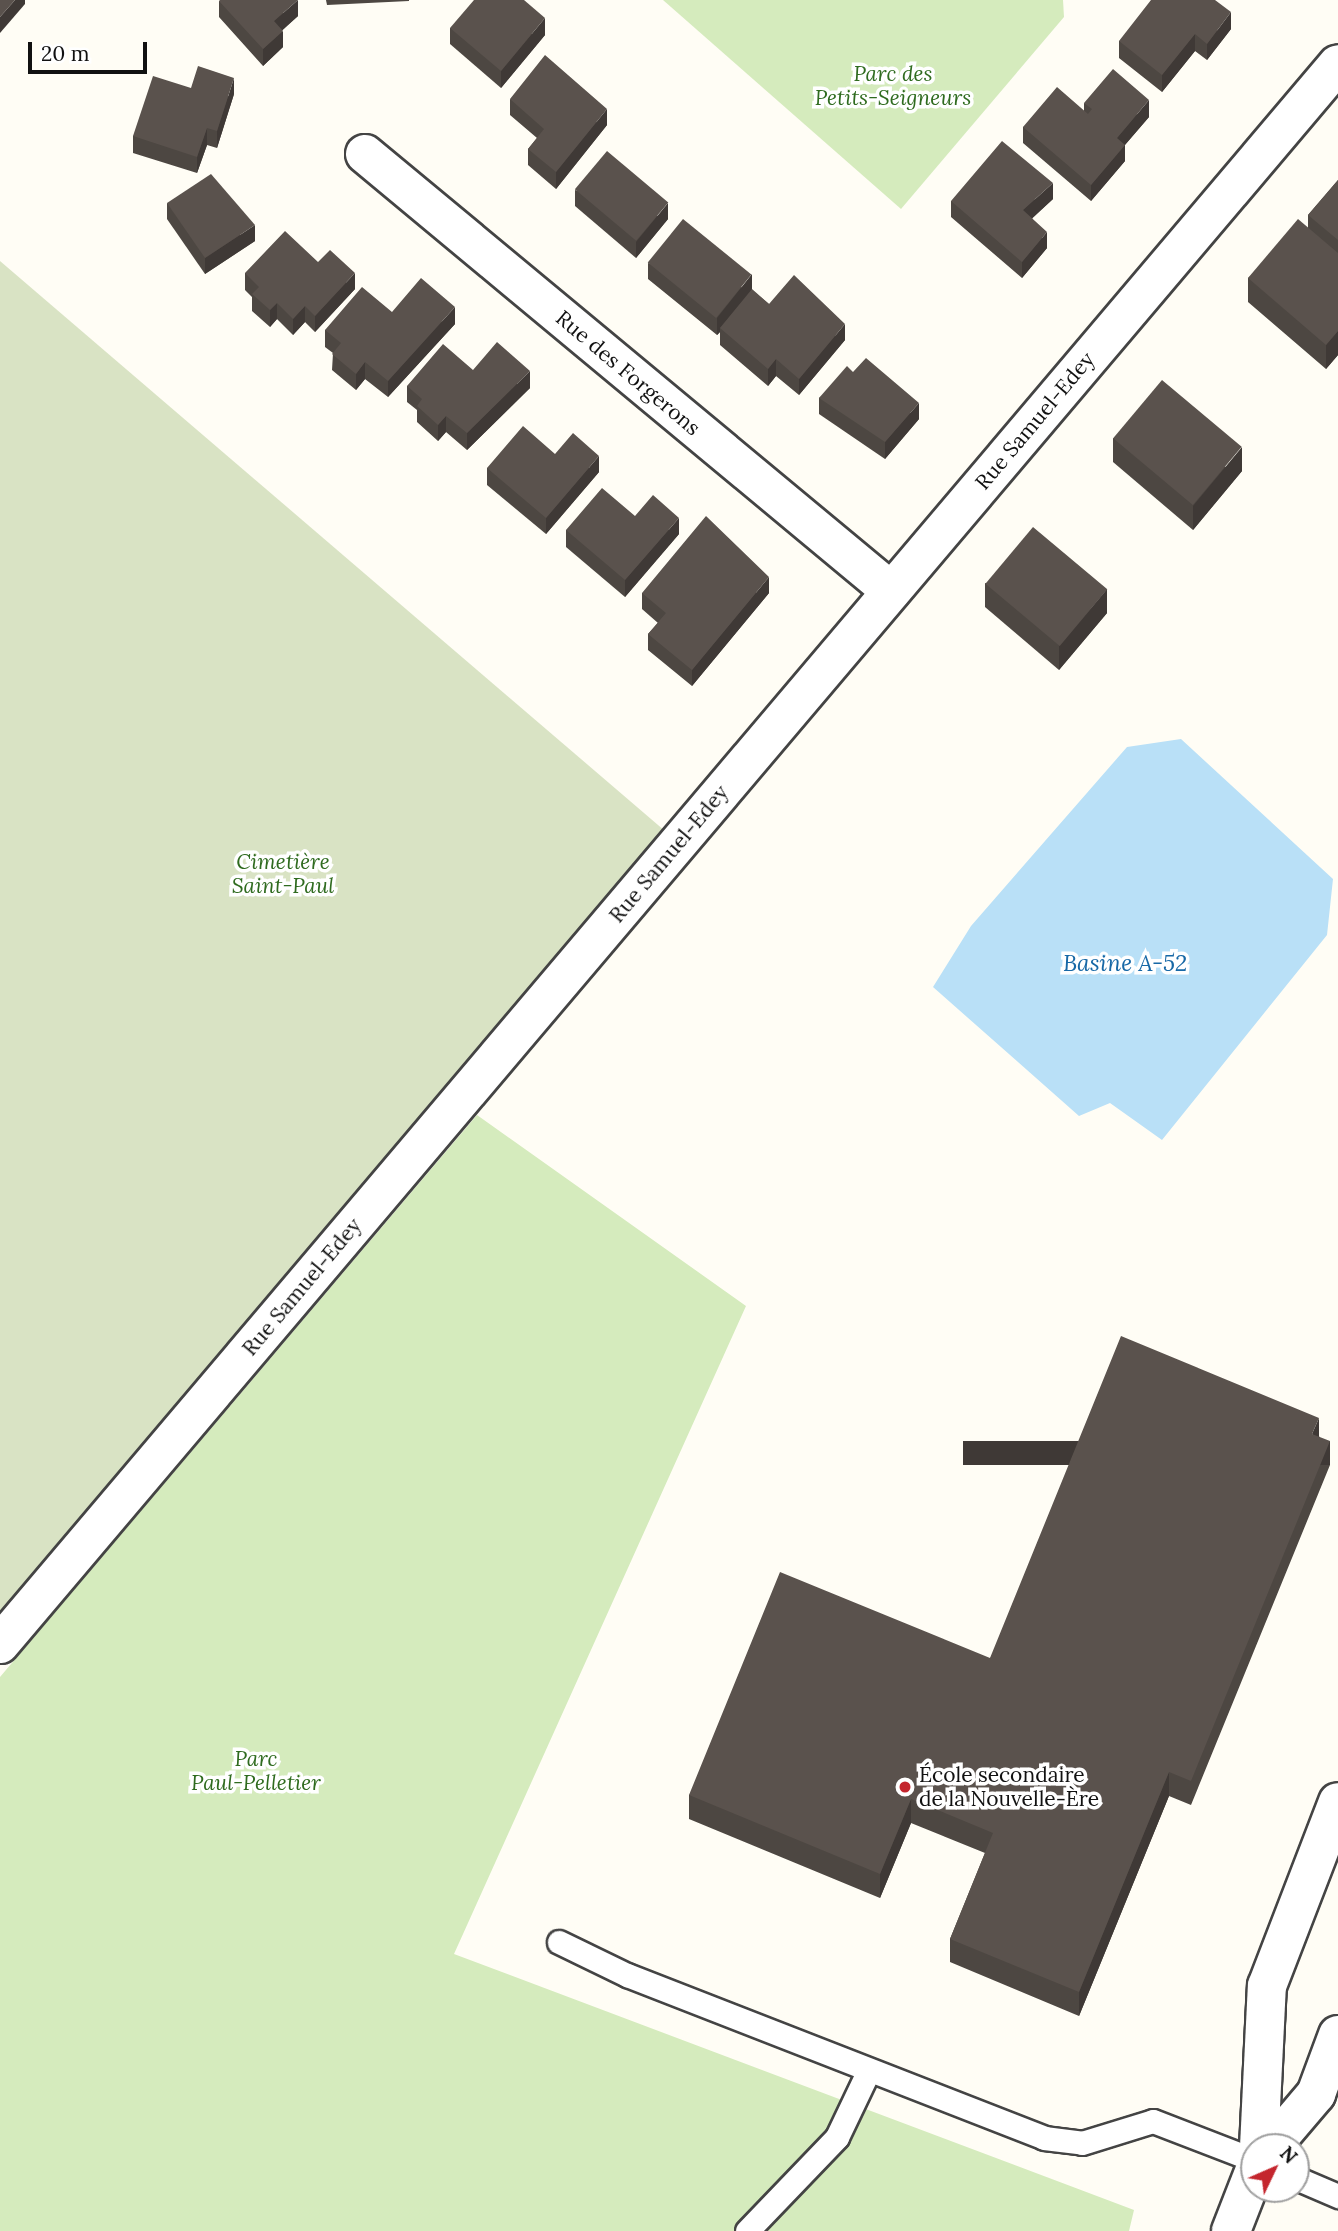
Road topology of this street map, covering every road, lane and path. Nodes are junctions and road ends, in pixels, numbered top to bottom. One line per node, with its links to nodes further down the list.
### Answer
1 (1338, 64): 3 (street, Rue Samuel-Edey)
2 (365, 154): 3 (street, Rue des Forgerons)
3 (891, 591): 4 (street, Rue Samuel-Edey)
4 (0, 1644)
5 (1338, 1802): 9 (street)
6 (559, 1942): 8 (lane)
7 (1338, 2035): 10 (street)
8 (868, 2072): 11 (lane); 15 (lane)
9 (1260, 2133)
10 (1283, 2133)
11 (1240, 2155)
12 (1310, 2184): 13 (lane)
13 (1338, 2196)
14 (1242, 2203): 16 (street)
15 (747, 2231)
16 (1231, 2231)

